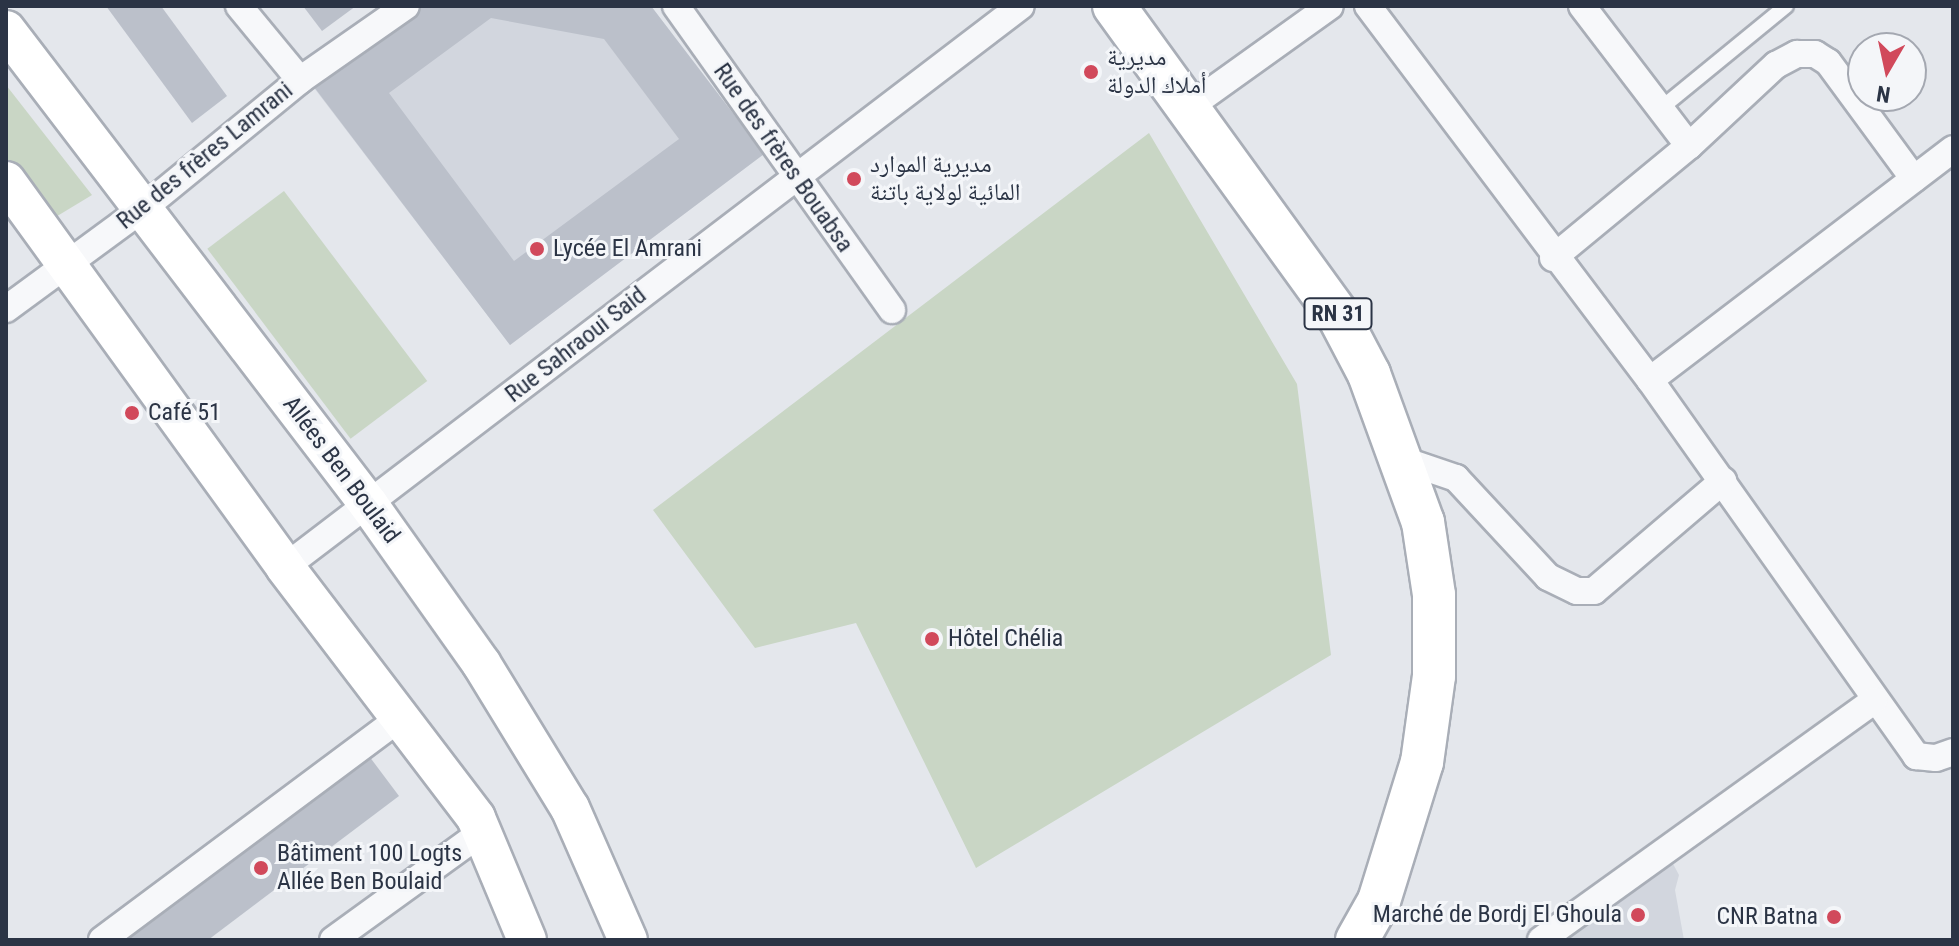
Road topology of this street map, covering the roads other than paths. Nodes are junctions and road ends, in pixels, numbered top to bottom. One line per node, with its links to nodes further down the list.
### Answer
1 (239, 6): 11 (street)
2 (406, 6): 11 (street, Rue des frères Lamrani)
3 (676, 6): 16 (street, Rue des frères Bouabsa)
4 (1021, 6): 16 (street, Rue Sahraoui Said)
5 (1114, 6): 12 (main road, RN 31)
6 (1330, 6): 12 (street)
7 (1368, 6): 20 (street)
8 (1582, 6): 13 (street)
9 (1786, 6): 13 (lane)
10 (6, 30): 19 (main road, Allées Ben Boulaid)
11 (300, 80): 19 (street, Rue des frères Lamrani)
12 (1189, 107): 25 (main road, RN 31)
13 (1659, 110): 14 (street)
14 (1689, 146): 17 (street); 20 (street)
15 (1953, 149): 17 (street)
16 (794, 177): 23 (street, Rue des frères Bouabsa); 27 (street, Rue Sahraoui Said)
17 (1914, 179): 24 (street)
18 (6, 181): 21 (main road)
19 (145, 207): 21 (street, Rue des frères Lamrani); 27 (main road, Allées Ben Boulaid)
20 (1553, 258): 24 (street)
21 (69, 263): 22 (street, Rue des frères Lamrani); 28 (main road)
22 (6, 309)
23 (892, 310)
24 (1650, 380): 26 (street)
25 (1403, 460): 26 (street); 37 (main road, RN 31)
26 (1723, 481): 29 (street)
27 (369, 505): 28 (street, Rue Sahraoui Said); 36 (main road, Allées Ben Boulaid)
28 (285, 567): 30 (main road)
29 (1874, 701): 31 (street); 38 (street)
30 (402, 716): 32 (main road); 33 (street)
31 (1953, 752)
32 (482, 832): 34 (street); 35 (main road)
33 (102, 940)
34 (333, 940)
35 (527, 940)
36 (628, 940)
37 (1357, 940)
38 (1541, 940)

